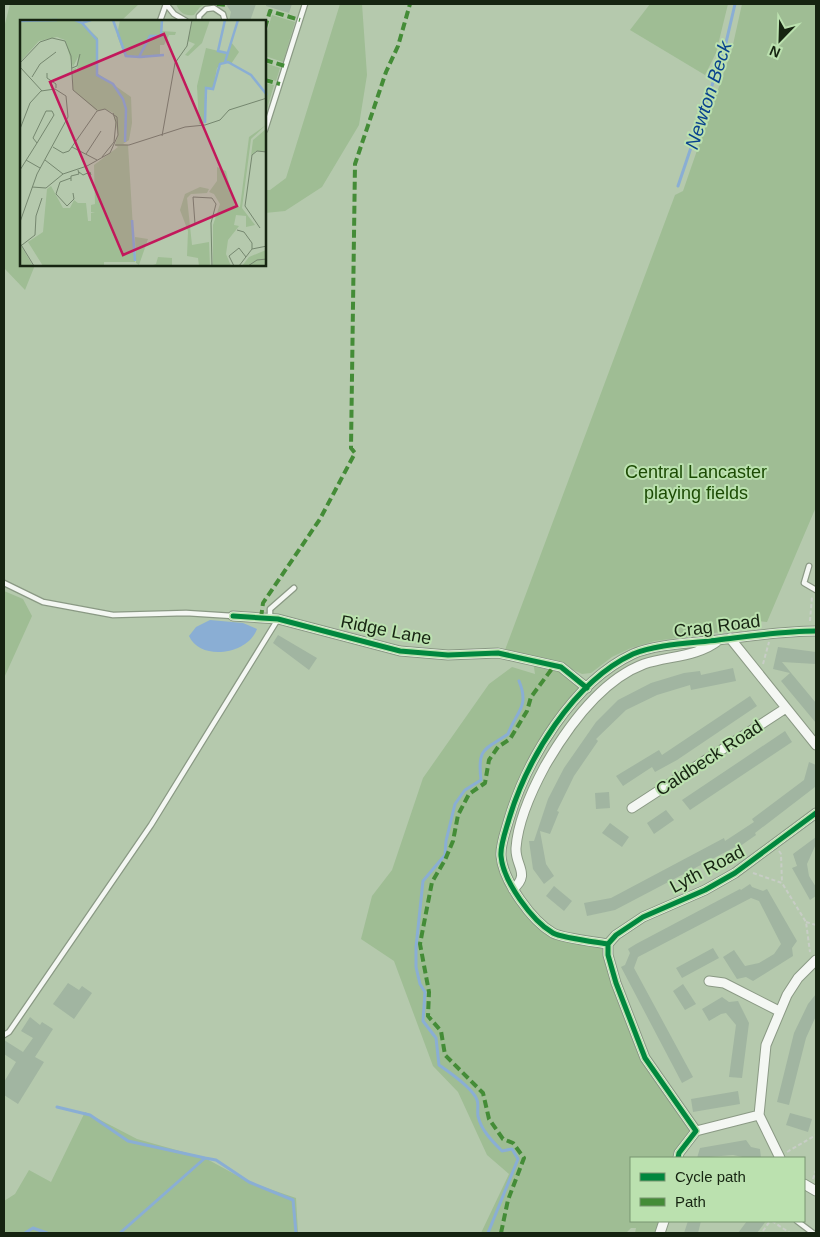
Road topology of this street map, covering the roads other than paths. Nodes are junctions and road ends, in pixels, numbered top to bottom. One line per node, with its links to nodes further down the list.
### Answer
1 (166, 4): 3 (lane); 4 (lane)
2 (305, 4): 7 (lane)
3 (160, 20)
4 (184, 20)
5 (199, 20): 6 (lane)
6 (225, 20)
7 (266, 127)
8 (809, 566): 11 (lane)
9 (4, 583): 12 (lane, Ridge Lane)
10 (294, 588): 13 (lane)
11 (815, 590)
12 (233, 616): 13 (street, Ridge Lane)
13 (274, 619): 17 (street, Ridge Lane); 27 (lane)
14 (813, 631): 15 (street, Crag Road)
15 (730, 638): 16 (street, Crag Road); 18 (street)
16 (719, 640): 17 (street, Crag Road); 22 (street, Crag Road)
17 (587, 688): 22 (street, Crag Road)
18 (786, 708): 19 (street); 20 (street, Caldbeck Road)
19 (816, 745)
20 (632, 808)
21 (816, 813): 23 (street, Lyth Road)
22 (512, 889): 23 (street, Crag Road)
23 (608, 944): 29 (street)
24 (816, 960): 26 (street)
25 (709, 980): 26 (street)
26 (779, 1011): 28 (street)
27 (4, 1035)
28 (759, 1116): 29 (street); 31 (street)
29 (696, 1131): 30 (street)
30 (678, 1156)
31 (779, 1157)
32 (805, 1185): 33 (street)
33 (816, 1191)
34 (798, 1222): 35 (lane)
35 (813, 1233)

